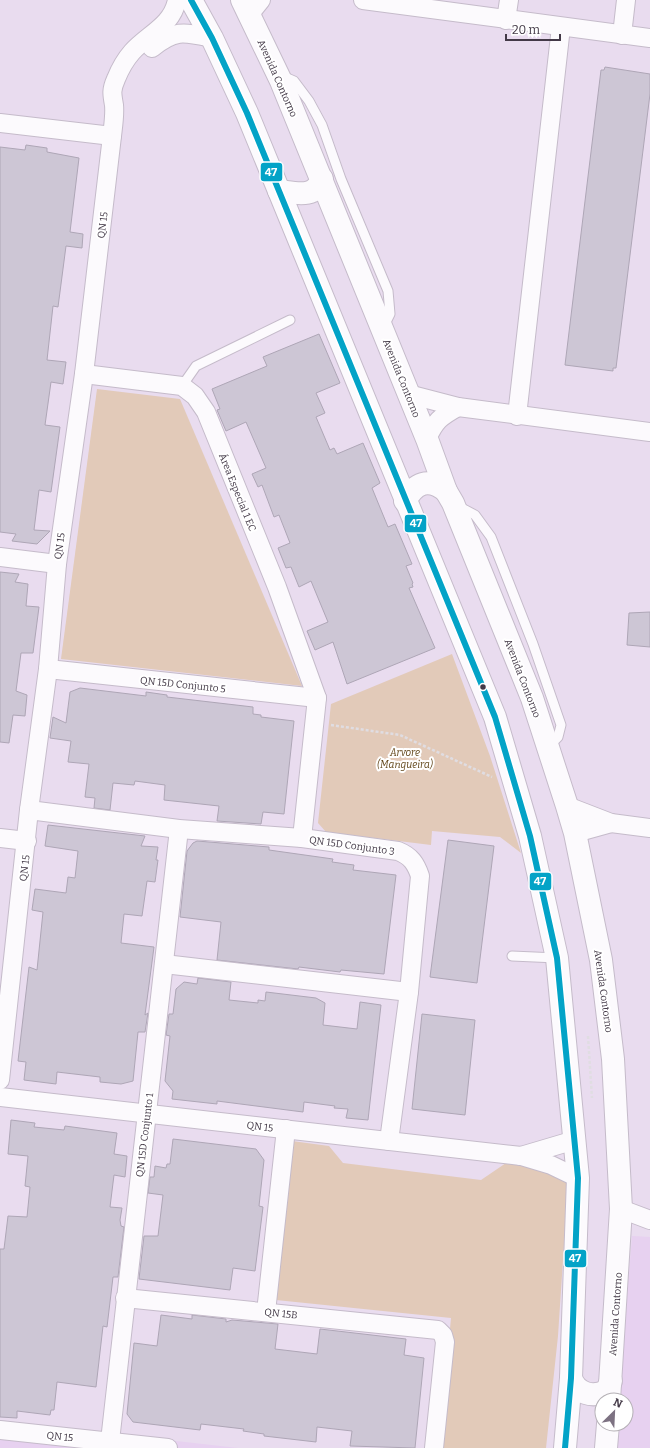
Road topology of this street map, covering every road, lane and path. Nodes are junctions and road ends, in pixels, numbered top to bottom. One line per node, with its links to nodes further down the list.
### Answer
1 (177, 0): 13 (street, QN 15)
2 (191, 0): 10 (main road)
3 (363, 0): 7 (street)
4 (509, 0): 7 (street)
5 (626, 0): 9 (street)
6 (251, 6): 12 (main road, Avenida Contorno)
7 (506, 20): 8 (street)
8 (561, 27): 9 (street); 24 (street)
9 (622, 35): 11 (street)
10 (212, 38): 13 (street, QN 15); 17 (main road)
11 (650, 38)
12 (281, 81): 16 (main road, Avenida Contorno); 19 (lane)
13 (114, 105): 15 (street, QN 15)
14 (0, 123): 15 (street)
15 (112, 136): 20 (street, QN 15)
16 (322, 179): 17 (main road); 19 (main road, Avenida Contorno)
17 (279, 191): 28 (main road)
18 (290, 320): 21 (lane)
19 (382, 329): 22 (main road, Avenida Contorno)
20 (84, 374): 21 (street); 30 (street, QN 15)
21 (182, 386): 32 (street, Área Especial 1 EC)
22 (408, 394): 23 (street); 26 (main road, Avenida Contorno)
23 (458, 407): 24 (street); 26 (street)
24 (517, 416): 25 (street)
25 (650, 432)
26 (426, 439): 27 (main road, Avenida Contorno)
27 (449, 497): 28 (main road); 35 (main road, Avenida Contorno)
28 (405, 502): 34 (main road)
29 (0, 557): 30 (street)
30 (57, 564): 31 (street, QN 15)
31 (48, 670): 32 (street, QN 15D Conjunto 5); 36 (street, QN 15)
32 (317, 698): 33 (street)
33 (314, 723): 34 (path); 42 (street)
34 (513, 780): 45 (main road)
35 (567, 806): 37 (street); 40 (main road, Avenida Contorno)
36 (30, 810): 39 (street, QN 15D Conjunto 3); 43 (street, QN 15)
37 (611, 823): 38 (street); 40 (street)
38 (650, 828)
39 (179, 829): 42 (street, QN 15D Conjunto 3); 46 (street, QN 15D Conjunto 1)
40 (575, 833): 57 (main road, Avenida Contorno)
41 (0, 838): 43 (street)
42 (302, 838): 48 (street, QN 15D Conjunto 3)
43 (27, 841): 47 (street, QN 15)
44 (512, 956): 45 (lane)
45 (557, 958): 53 (main road)
46 (164, 964): 48 (street); 51 (street, QN 15D Conjunto 1)
47 (5, 987): 49 (street, QN 15)
48 (409, 992): 54 (street, QN 15D Conjunto 3)
49 (0, 1080)
50 (0, 1097): 51 (street, QN 15)
51 (146, 1113): 52 (street, QN 15); 60 (street, QN 15D Conjunto 1)
52 (286, 1129): 54 (street, QN 15); 61 (street)
53 (575, 1140): 55 (street, QN 15); 56 (main road)
54 (389, 1141): 55 (street, QN 15)
55 (520, 1156): 56 (street, QN 15)
56 (578, 1178): 62 (main road)
57 (621, 1220): 58 (street); 59 (street); 63 (main road, Avenida Contorno)
58 (650, 1220)
59 (650, 1224)
60 (125, 1298): 61 (street, QN 15B); 66 (street, QN 15D Conjunto 1)
61 (266, 1312): 68 (street, QN 15B)
62 (571, 1378): 63 (main road); 69 (main road)
63 (610, 1390)
64 (0, 1430): 66 (street, QN 15)
65 (607, 1432): 70 (main road)
66 (110, 1441): 67 (street, QN 15)
67 (168, 1448)
68 (434, 1448)
69 (565, 1448)
70 (606, 1448)

